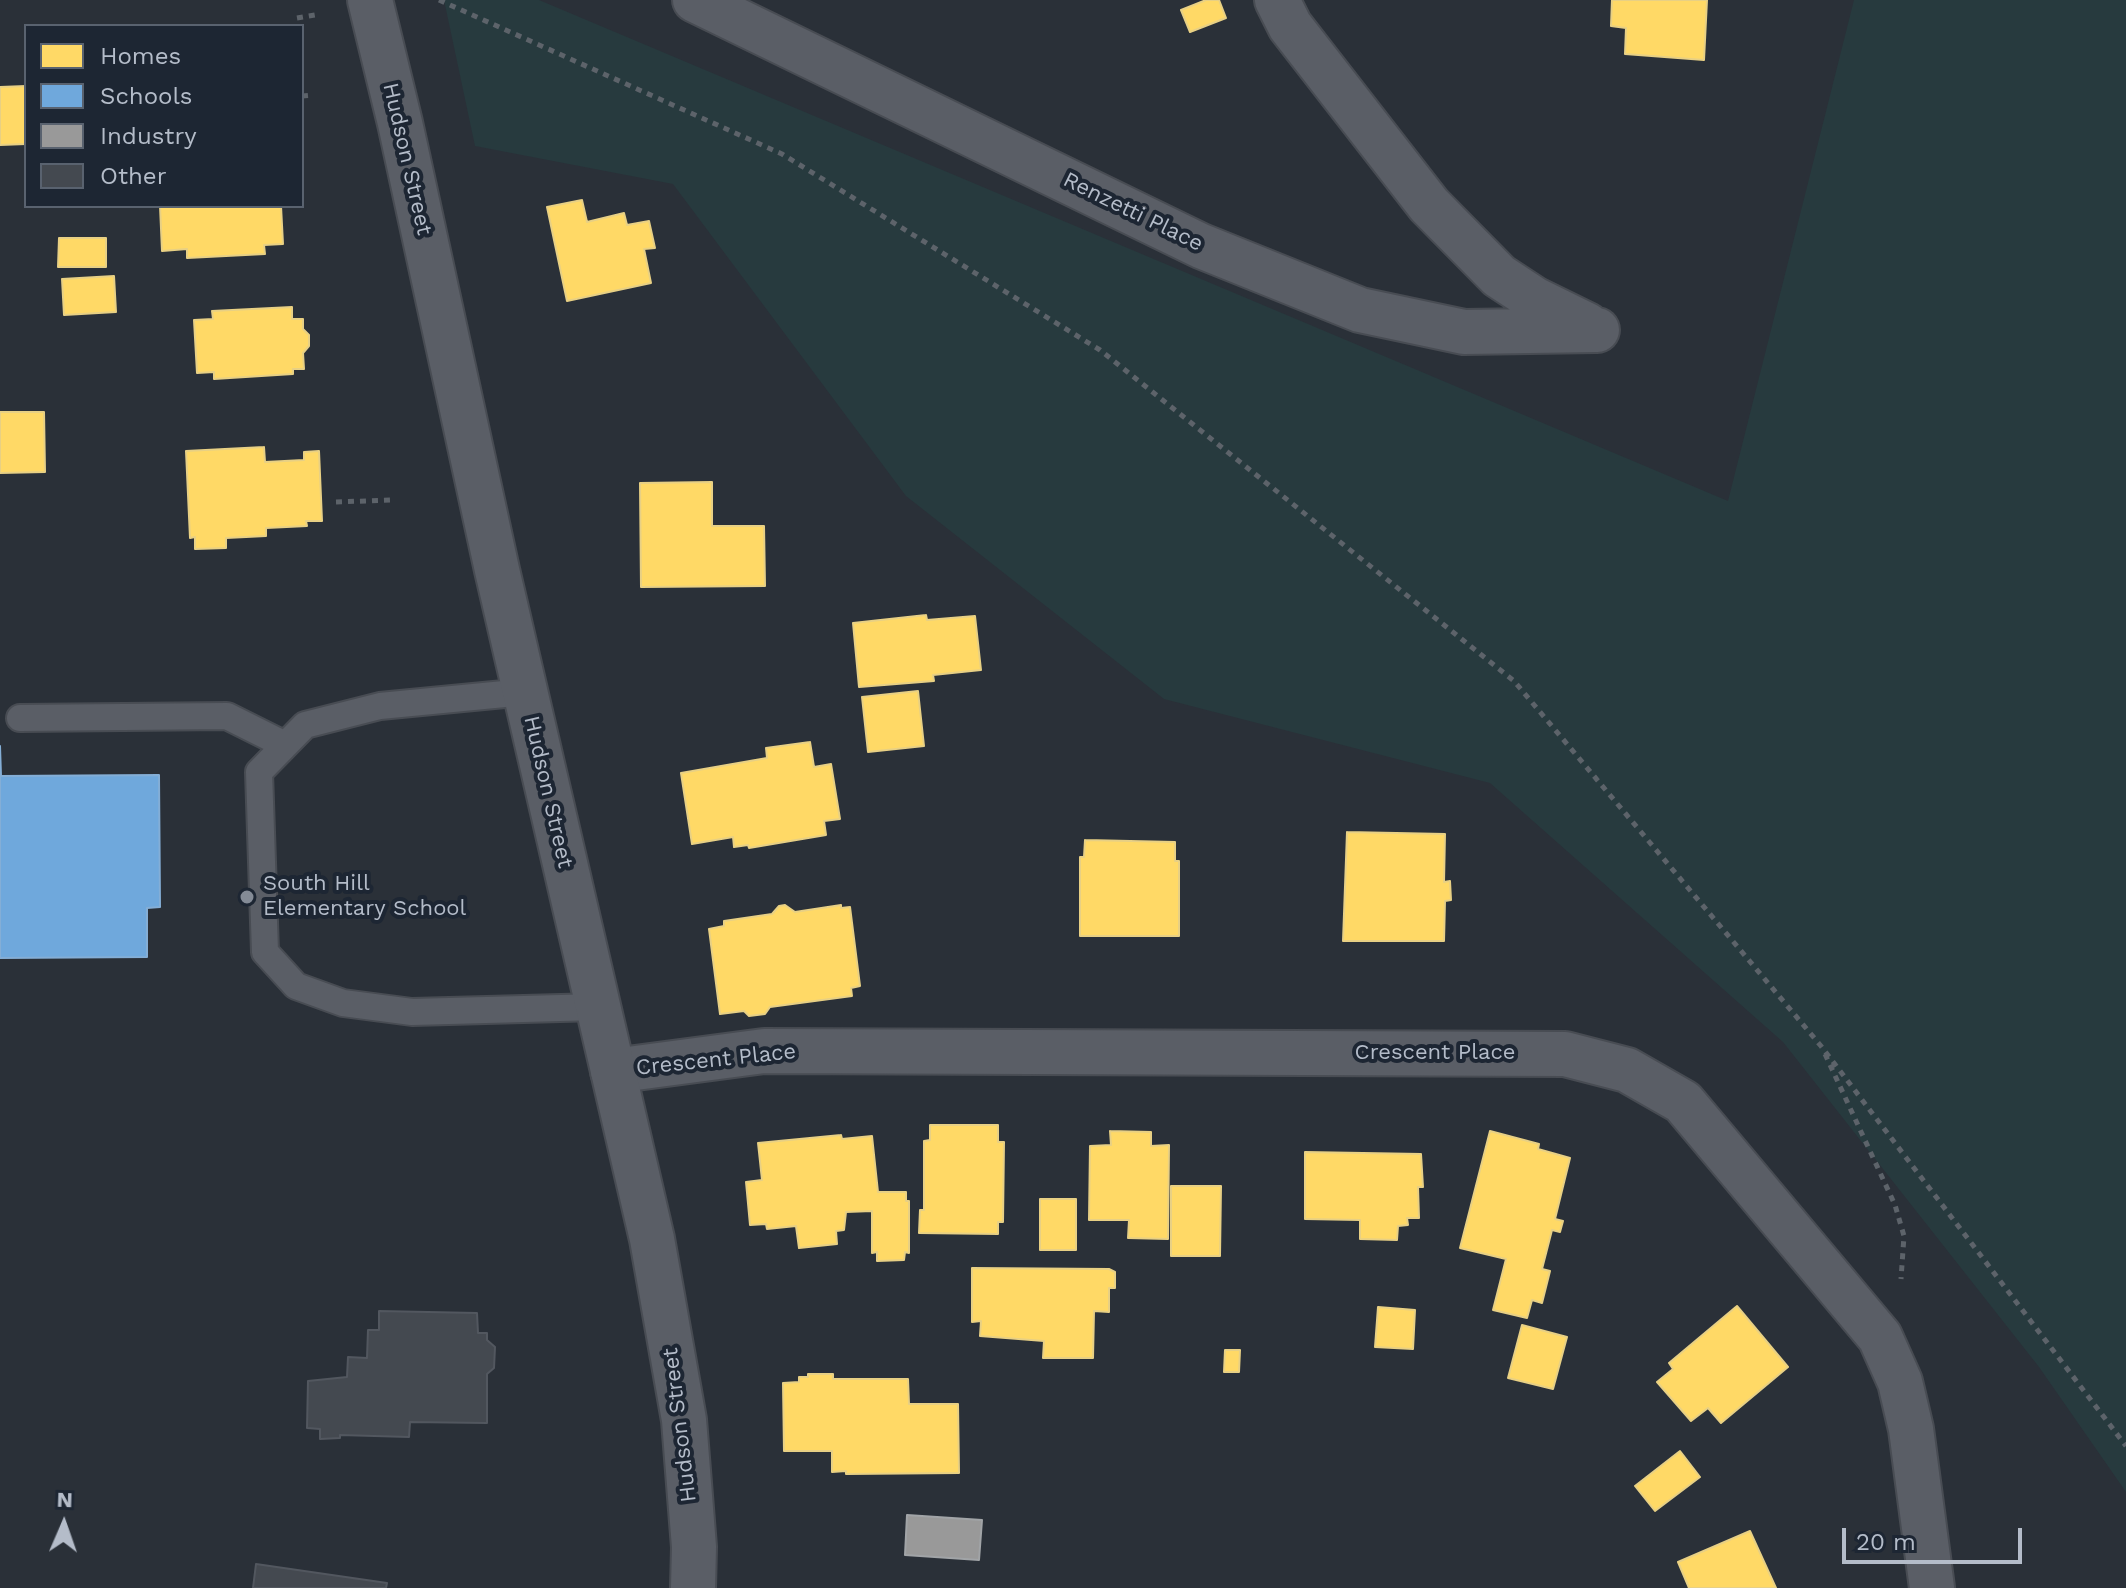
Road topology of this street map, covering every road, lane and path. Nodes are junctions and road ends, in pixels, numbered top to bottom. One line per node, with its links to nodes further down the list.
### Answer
1 (370, 0): 11 (street, Hudson Street)
2 (439, 0): 15 (path)
3 (695, 0): 4 (street, Renzetti Place)
4 (1277, 0)
5 (321, 14): 6 (path)
6 (297, 18)
7 (312, 95): 8 (path)
8 (304, 96)
9 (391, 500): 10 (path)
10 (336, 502)
11 (525, 692): 13 (lane); 14 (street, Hudson Street)
12 (20, 718): 13 (lane)
13 (285, 745): 14 (lane)
14 (598, 1007): 16 (street, Hudson Street)
15 (1821, 1046): 17 (path); 18 (path)
16 (613, 1071): 17 (street, Crescent Place); 19 (street, Hudson Street)
17 (1880, 1337): 20 (street, Crescent Place)
18 (2126, 1446)
19 (693, 1588)
20 (1932, 1588)

